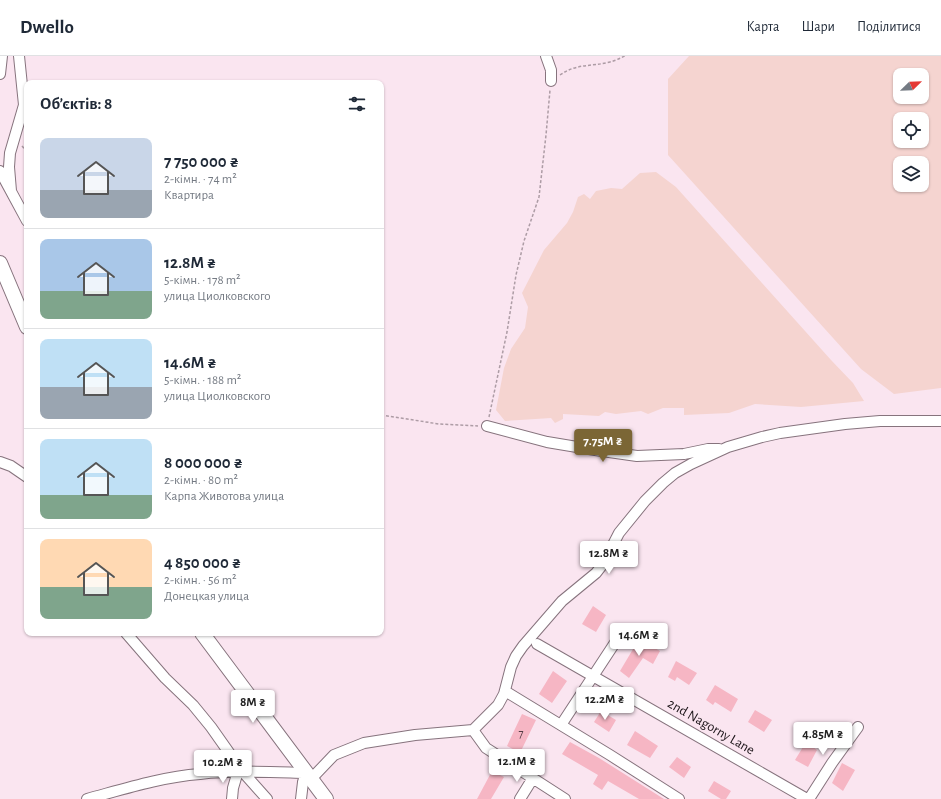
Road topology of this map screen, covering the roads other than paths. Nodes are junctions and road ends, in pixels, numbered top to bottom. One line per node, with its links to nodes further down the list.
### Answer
1 (19, 56): 7 (street)
2 (546, 56): 5 (street)
3 (2, 57): 4 (street)
4 (0, 74)
5 (551, 81)
6 (0, 171): 7 (street)
7 (11, 191): 8 (street)
8 (24, 215)
9 (0, 263): 10 (main road)
10 (24, 320)
11 (941, 421): 13 (street)
12 (487, 426): 13 (street)
13 (724, 449): 21 (street)
14 (0, 462): 15 (street)
15 (24, 475)
16 (622, 632): 20 (street)
17 (128, 636): 25 (street)
18 (204, 636): 26 (main road)
19 (537, 644): 20 (street, 2nd Nagorny Lane)
20 (593, 675): 22 (street); 36 (street, 2nd Nagorny Lane)
21 (505, 691): 22 (street); 24 (street)
22 (561, 725): 35 (street)
23 (858, 727): 36 (street)
24 (473, 730): 26 (street); 27 (street)
25 (240, 771): 26 (street); 28 (street); 29 (street); 30 (street)
26 (308, 776): 31 (street); 32 (main road)
27 (533, 778): 33 (street); 34 (street)
28 (87, 799)
29 (232, 799)
30 (267, 799)
31 (301, 799)
32 (326, 799)
33 (520, 799)
34 (565, 799)
35 (679, 799)
36 (808, 799)

